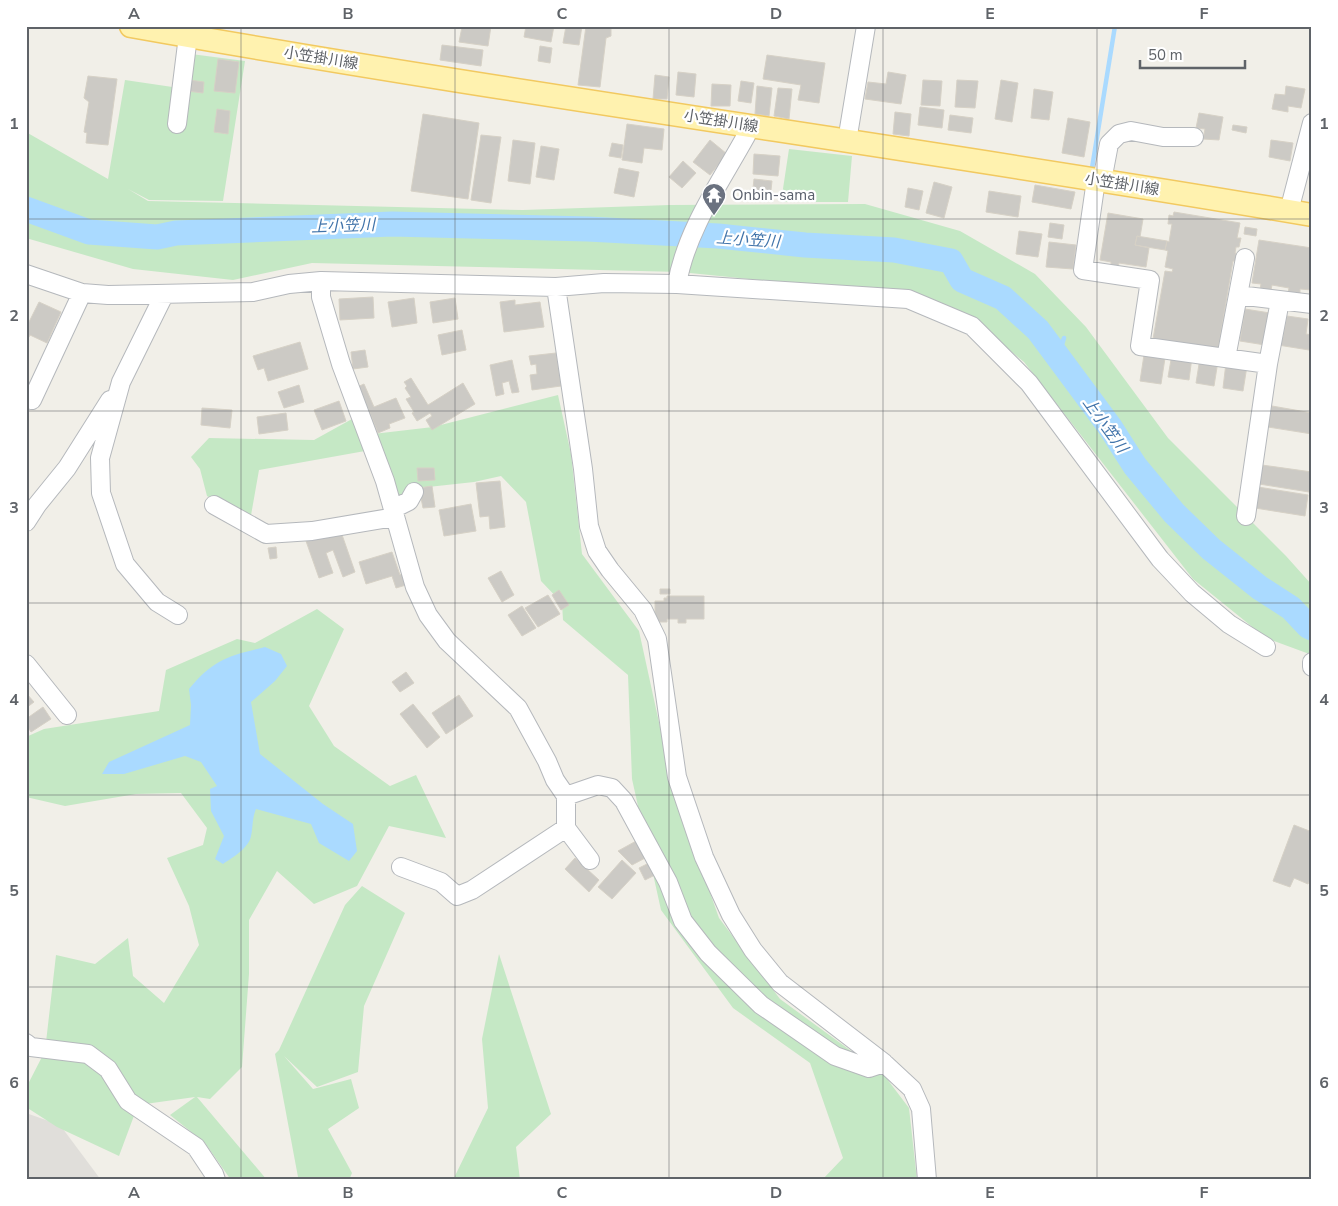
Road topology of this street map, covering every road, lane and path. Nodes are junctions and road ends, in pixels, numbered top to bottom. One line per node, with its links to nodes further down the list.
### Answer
1 (131, 26): 3 (main road, 小笠掛川線)
2 (866, 26): 8 (street)
3 (188, 36): 5 (street); 6 (main road, 小笠掛川線)
4 (1312, 123): 10 (street)
5 (177, 124)
6 (747, 125): 8 (main road, 小笠掛川線); 15 (street)
7 (1194, 137): 9 (street)
8 (847, 141): 9 (main road, 小笠掛川線)
9 (1099, 180): 10 (main road, 小笠掛川線); 22 (street)
10 (1289, 211): 11 (main road, 小笠掛川線)
11 (1312, 215)
12 (1245, 258): 19 (street)
13 (26, 274): 17 (street)
14 (321, 281): 16 (street); 18 (street); 28 (street)
15 (677, 284): 16 (street); 32 (street)
16 (556, 287): 42 (street)
17 (82, 293): 18 (street); 25 (street)
18 (164, 295): 24 (street)
19 (1238, 295): 20 (street); 22 (street)
20 (1280, 301): 21 (street); 23 (street)
21 (1312, 304)
22 (1226, 358): 23 (street)
23 (1268, 364): 29 (street)
24 (121, 382): 30 (street); 31 (street)
25 (32, 400)
26 (414, 492): 28 (street)
27 (214, 505): 28 (street)
28 (394, 513): 37 (street)
29 (1246, 516)
30 (26, 522)
31 (178, 615)
32 (1266, 647)
33 (1312, 662): 35 (street)
34 (26, 664): 36 (street)
35 (1312, 667)
36 (66, 715)
37 (566, 796): 38 (street); 42 (street)
38 (566, 828): 39 (street); 40 (street)
39 (590, 860)
40 (402, 867)
41 (26, 1043): 43 (street)
42 (884, 1063): 44 (street)
43 (216, 1180)
44 (927, 1180)

